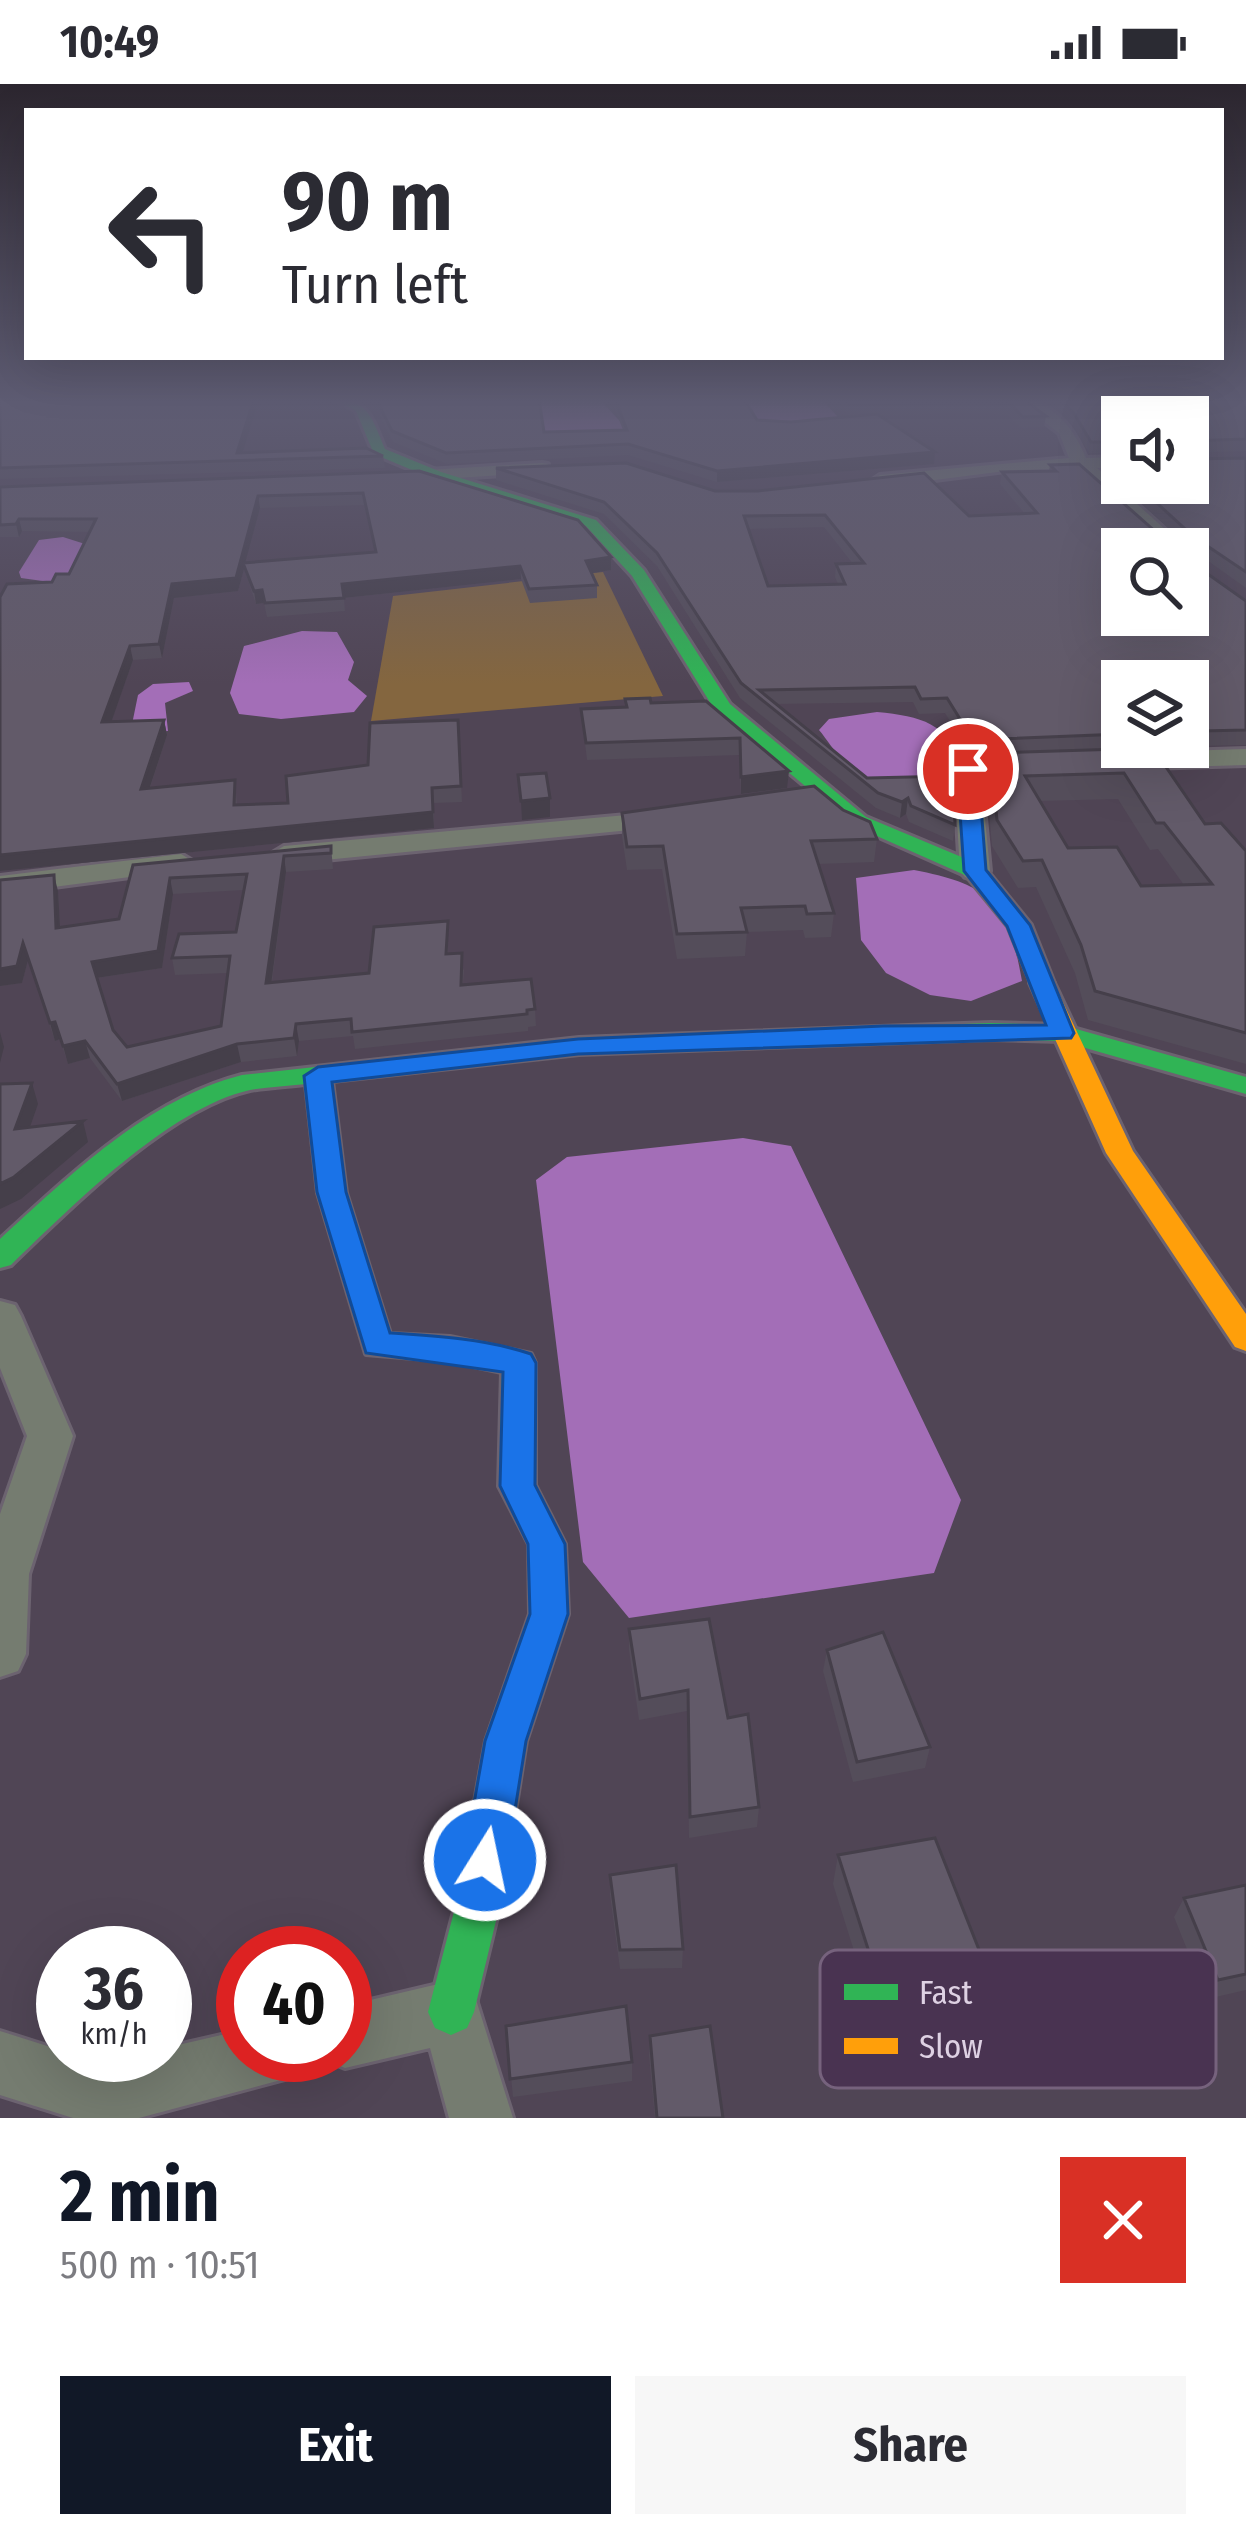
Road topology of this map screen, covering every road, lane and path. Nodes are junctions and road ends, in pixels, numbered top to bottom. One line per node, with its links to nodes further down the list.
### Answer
1 (497, 494): 5 (street)
2 (1115, 494): 3 (street)
3 (1153, 528)
4 (1246, 757): 10 (street)
5 (825, 795): 6 (street); 10 (street)
6 (784, 804)
7 (692, 816): 8 (street)
8 (249, 860)
9 (208, 862): 11 (street)
10 (975, 871): 12 (street)
11 (0, 885)
12 (1061, 1033): 13 (street); 14 (street); 17 (street)
13 (318, 1076): 15 (street); 19 (street)
14 (1246, 1086)
15 (0, 1257)
16 (0, 1316): 18 (street)
17 (1240, 1322)
18 (0, 1654)
19 (451, 2012): 20 (street); 23 (street)
20 (372, 2031)
21 (216, 2068): 22 (street)
22 (10, 2076)
23 (481, 2118)

